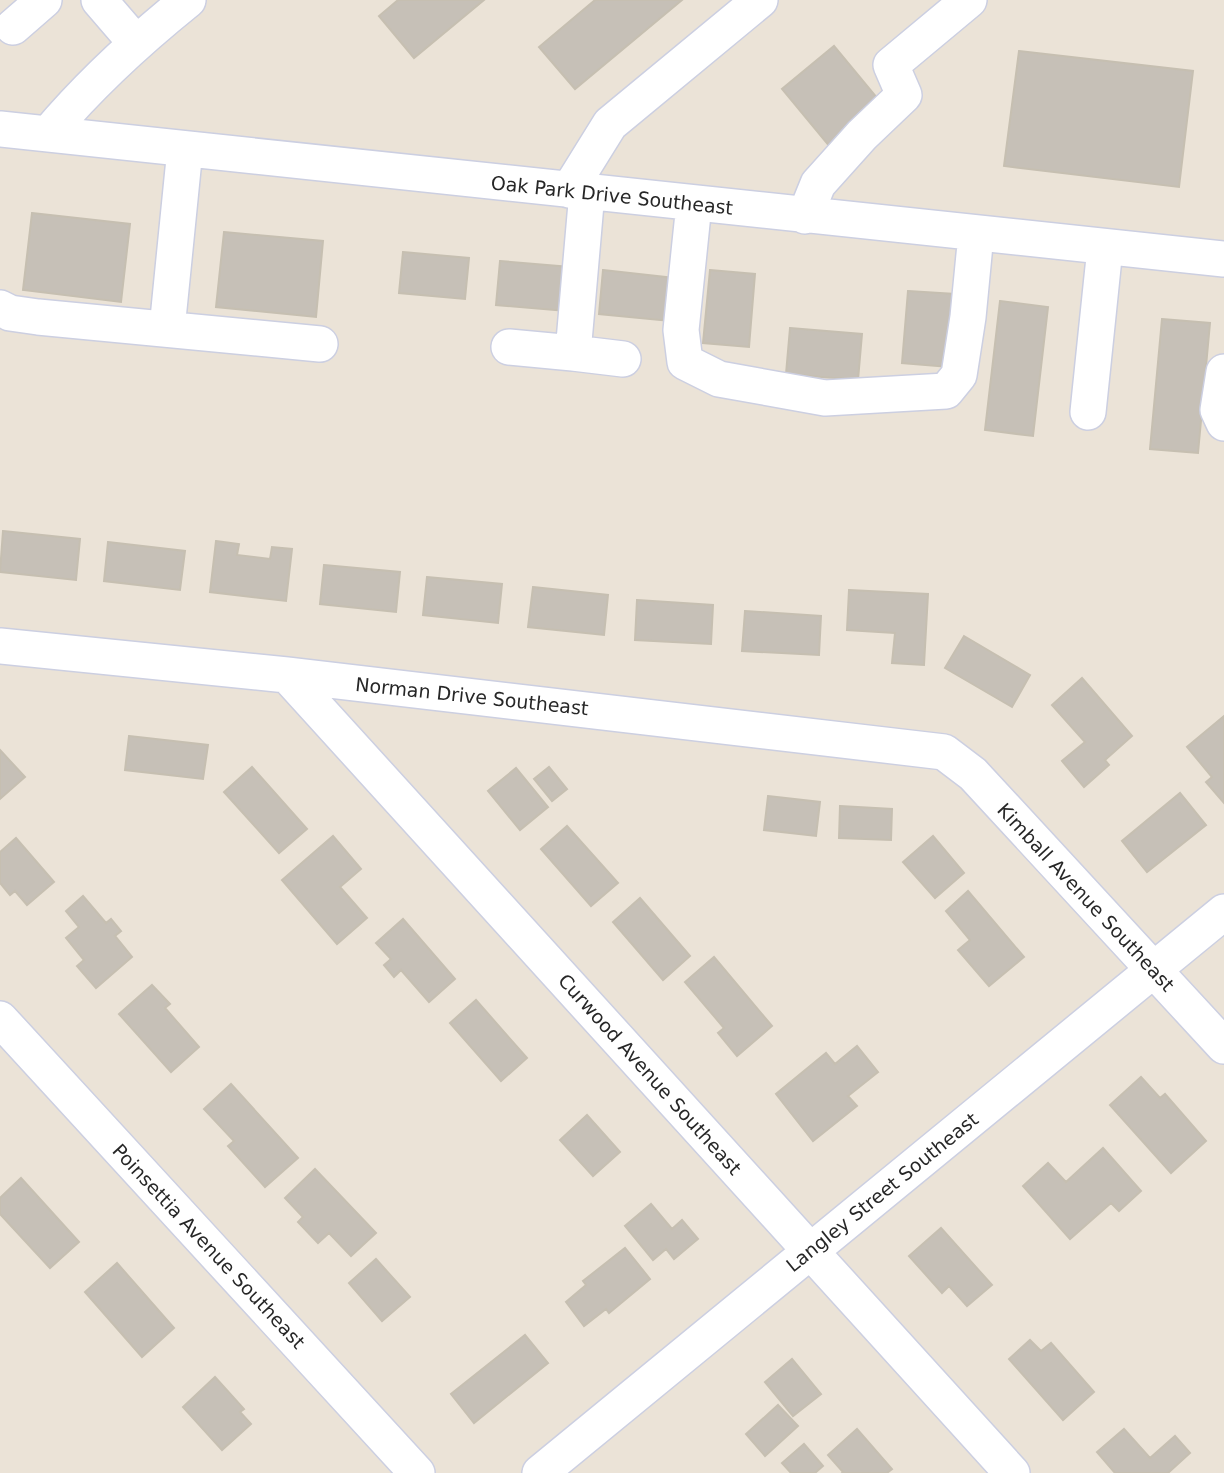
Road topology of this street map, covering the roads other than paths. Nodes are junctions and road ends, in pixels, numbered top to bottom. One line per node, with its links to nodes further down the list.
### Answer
1 (44, 0): 6 (street)
2 (99, 0): 7 (street)
3 (188, 0): 7 (street)
4 (760, 0): 11 (street)
5 (968, 0): 13 (street)
6 (13, 27)
7 (136, 43): 9 (street)
8 (0, 129): 9 (street, Oak Park Drive Southeast)
9 (48, 134): 10 (street, Oak Park Drive Southeast)
10 (185, 149): 11 (street, Oak Park Drive Southeast); 18 (street)
11 (578, 191): 12 (street, Oak Park Drive Southeast); 21 (street)
12 (694, 204): 13 (street, Oak Park Drive Southeast); 14 (street)
13 (805, 216): 14 (street, Oak Park Drive Southeast)
14 (976, 234): 15 (street, Oak Park Drive Southeast)
15 (1105, 248): 16 (street, Oak Park Drive Southeast); 24 (street)
16 (1216, 252)
17 (0, 308): 18 (street)
18 (167, 329): 19 (street)
19 (320, 344)
20 (509, 347): 21 (street)
21 (573, 353): 22 (street)
22 (623, 359)
23 (1224, 372): 25 (street)
24 (1088, 412)
25 (1224, 424)
26 (0, 646): 27 (street, Norman Drive Southeast)
27 (287, 676): 28 (street, Norman Drive Southeast); 33 (street, Curwood Avenue Southeast)
28 (944, 752): 30 (street, Kimball Avenue Southeast)
29 (1224, 912): 30 (street, Langley Street Southeast)
30 (1154, 969): 32 (street, Kimball Avenue Southeast); 33 (street, Langley Street Southeast)
31 (0, 1019): 34 (street, Poinsettia Avenue Southeast)
32 (1224, 1046)
33 (810, 1250): 35 (street, Langley Street Southeast); 36 (street, Curwood Avenue Southeast)
34 (417, 1473)
35 (540, 1473)
36 (1012, 1473)

